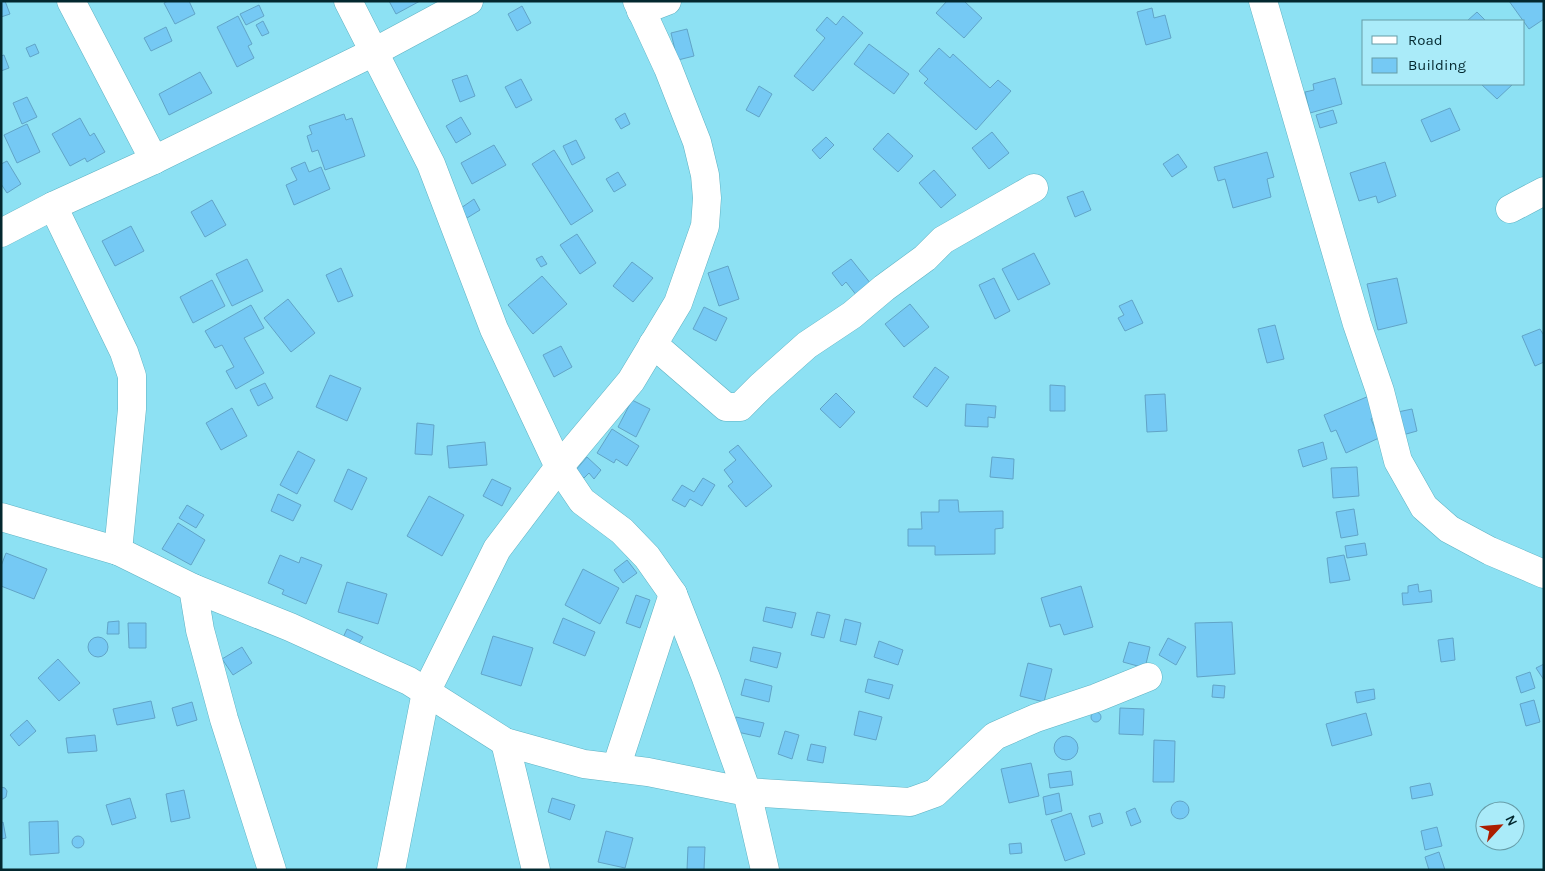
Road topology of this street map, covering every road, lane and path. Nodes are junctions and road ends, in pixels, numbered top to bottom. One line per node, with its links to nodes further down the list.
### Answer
1 (71, 1): 8 (street)
2 (348, 1): 7 (street)
3 (469, 1): 7 (street)
4 (667, 1): 6 (street)
5 (1263, 1): 18 (street)
6 (639, 6): 14 (street)
7 (374, 52): 8 (street); 15 (street)
8 (154, 160): 11 (street)
9 (1034, 188): 14 (street)
10 (1544, 191): 12 (street)
11 (52, 206): 13 (street); 17 (street)
12 (1510, 209)
13 (1, 233)
14 (653, 344): 15 (street)
15 (559, 467): 20 (street); 22 (street)
16 (1, 518): 17 (street)
17 (118, 551): 19 (street)
18 (1544, 574)
19 (193, 588): 22 (street); 26 (street)
20 (673, 594): 24 (street); 25 (street)
21 (1148, 677): 25 (street)
22 (426, 692): 23 (street); 27 (street)
23 (505, 742): 24 (street); 28 (street)
24 (616, 768): 25 (street)
25 (747, 792): 29 (street)
26 (272, 870)
27 (391, 870)
28 (536, 870)
29 (765, 870)

